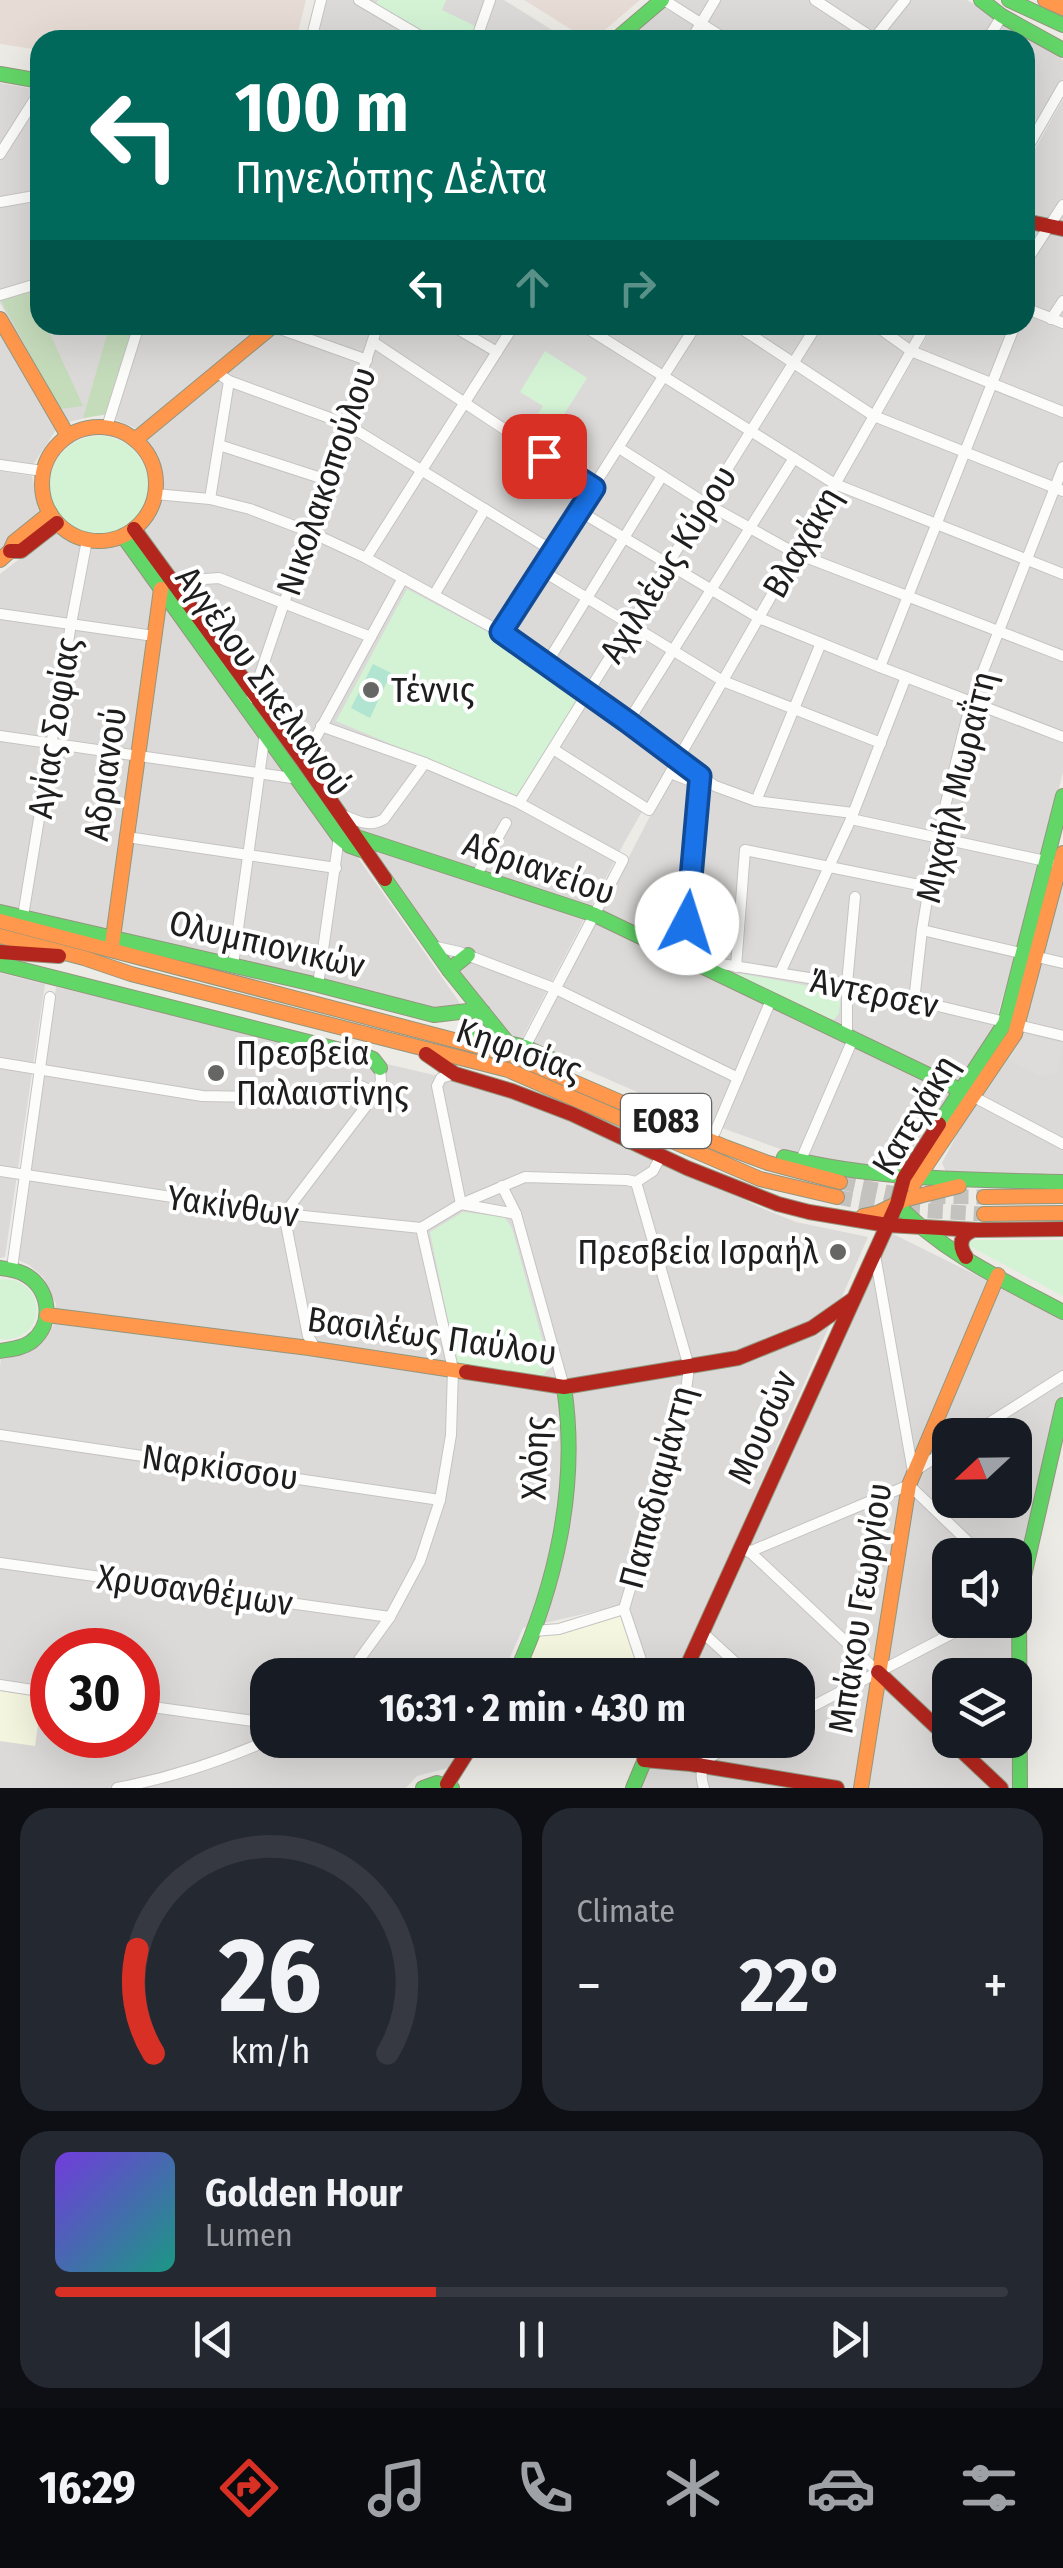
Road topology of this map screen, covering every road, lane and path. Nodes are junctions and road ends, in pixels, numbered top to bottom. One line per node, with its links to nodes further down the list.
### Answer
1 (321, 0): 15 (street)
2 (359, 0): 16 (street)
3 (490, 0): 17 (street)
4 (663, 0): 13 (street); 18 (street)
5 (715, 0): 13 (street)
6 (814, 0): 21 (street)
7 (905, 0): 22 (street)
8 (981, 0): 12 (street)
9 (1010, 0): 14 (street)
10 (1045, 0): 11 (street)
11 (1063, 8)
12 (1002, 16): 23 (street); 24 (street)
13 (700, 24): 19 (street); 20 (street)
14 (1063, 25)
15 (313, 30)
16 (411, 30)
17 (480, 30)
18 (627, 30)
19 (697, 30)
20 (710, 30)
21 (860, 30)
22 (882, 30)
23 (994, 30)
24 (1027, 30)
25 (1035, 34): 26 (street)
26 (1063, 50)
27 (0, 74): 28 (street)
28 (30, 79)
29 (1063, 86): 31 (street)
30 (30, 107): 32 (street)
31 (1035, 126)
32 (0, 154)
33 (30, 196): 34 (street)
34 (0, 202)
35 (1063, 205): 36 (street)
36 (1056, 228): 37 (street)
37 (1035, 252)
38 (30, 286): 39 (street)
39 (0, 295)
40 (1063, 302): 42 (street)
41 (0, 319): 65 (street)
42 (1057, 321)
43 (136, 335): 70 (street)
44 (269, 335): 61 (street)
45 (300, 335): 59 (street)
46 (375, 335): 56 (street, Νικολακοπούλου)
47 (467, 335): 58 (street)
48 (508, 335): 58 (street)
49 (598, 335): 62 (street)
50 (690, 335): 62 (street)
51 (751, 335): 60 (street)
52 (811, 335): 60 (street, Αχιλλέως Κύρου)
53 (888, 335): 57 (street)
54 (920, 335): 57 (street, Βλαχάκη)
55 (1011, 335): 63 (street)
56 (373, 342): 59 (street, Νικολακοπούλου); 64 (street)
57 (911, 351): 63 (street); 67 (street, Βλαχάκη)
58 (497, 352): 64 (street)
59 (367, 360): 68 (street, Νικολακοπούλου)
60 (793, 363): 67 (street); 71 (street, Αχιλλέως Κύρου)
61 (224, 377): 68 (street); 73 (street); 74 (street)
62 (664, 377): 71 (street); 75 (street)
63 (992, 384): 66 (street); 76 (street)
64 (464, 404): 80 (street); 85 (street)
65 (53, 410): 69 (street); 72 (street)
66 (1063, 412)
67 (874, 416): 76 (street); 84 (street, Βλαχάκη)
68 (346, 424): 80 (street); 83 (street, Νικολακοπούλου)
69 (88, 428): 70 (street); 72 (street)
70 (107, 428): 73 (street)
71 (750, 431): 77 (street); 89 (street, Αχιλλέως Κύρου)
72 (68, 436): 81 (street)
73 (136, 440): 87 (street)
74 (219, 444): 83 (street); 88 (street)
75 (619, 448): 82 (street); 85 (street)
76 (965, 452): 86 (street); 93 (street)
77 (794, 458): 84 (street); 94 (street)
78 (0, 465): 81 (street)
79 (1063, 467): 86 (street, Μιχαήλ Μωραΐτη)
80 (422, 468): 90 (street); 102 (street)
81 (43, 472): 92 (street)
82 (662, 476): 89 (street); 97 (street)
83 (328, 480): 95 (street, Νικολακοπούλου)
84 (835, 484): 93 (street); 100 (street, Βλαχάκη)
85 (594, 488): 91 (street)
86 (1059, 490): 103 (street, Μιχαήλ Μωραΐτη)
87 (155, 494): 88 (street); 96 (street)
88 (210, 499): 95 (street)
89 (706, 503): 94 (street); 104 (street, Αχιλλέως Κύρου)
90 (485, 509): 99 (street); 110 (street)
91 (579, 511): 97 (street); 99 (street)
92 (53, 518): 98 (street); 101 (street)
93 (936, 524): 103 (street); 112 (street)
94 (750, 529): 100 (street); 109 (street)
95 (310, 532): 102 (street); 114 (street, Νικολακοπούλου)
96 (128, 533): 98 (street); 108 (street, Αγγέλου Σικελιανού); 111 (street, Αγγέλου Σικελιανού)
97 (623, 537): 104 (street); 113 (street)
98 (87, 540): 118 (street, Αγίας Σοφίας)
99 (553, 551): 105 (street)
100 (796, 553): 112 (street); 117 (street, Βλαχάκη)
101 (5, 556)
102 (366, 558): 107 (street)
103 (1027, 560): 106 (street); 121 (street, Μιχαήλ Μωραΐτη)
104 (667, 564): 109 (street); 119 (street, Αχιλλέως Κύρου)
105 (540, 570): 113 (street); 120 (street)
106 (1063, 574)
107 (403, 578): 110 (street); 123 (street)
108 (161, 589): 111 (street, Αγγέλου Σικελιανού); 116 (street, Αδριανού)
109 (712, 590): 117 (street); 125 (street)
110 (434, 595): 120 (street)
111 (175, 596): 114 (street); 116 (street); 132 (street, Αγγέλου Σικελιανού); 132 (street, Αγγέλου Σικελιανού)
112 (908, 596): 121 (street); 128 (street)
113 (587, 598): 119 (street); 127 (street)
114 (285, 604): 123 (street); 132 (street, Νικολακοπούλου)
115 (0, 614): 118 (street)
116 (157, 616): 122 (street, Αδριανού)
117 (758, 618): 124 (street); 130 (street, Βλαχάκη)
118 (71, 624): 122 (street); 140 (street, Αγίας Σοφίας)
119 (629, 624): 125 (street); 131 (street, Αχιλλέως Κύρου)
120 (501, 632): 127 (street)
121 (998, 632): 126 (street); 133 (street, Μιχαήλ Μωραΐτη)
122 (154, 636): 143 (street, Αδριανού)
123 (371, 637): 136 (street)
124 (821, 643): 128 (street); 134 (street)
125 (673, 652): 130 (street); 135 (street)
126 (1063, 656)
127 (547, 663): 131 (street)
128 (880, 667): 129 (street)
129 (906, 677): 133 (street); 141 (street)
130 (722, 680): 134 (street); 144 (street, Βλαχάκη)
131 (588, 693): 135 (street); 142 (street, Αχιλλέως Κύρου)
132 (251, 702): 137 (street, Αγγέλου Σικελιανού); 145 (street, Αγγέλου Σικελιανού)
133 (971, 702): 139 (street); 159 (street, Μιχαήλ Μωραΐτη)
134 (795, 708): 141 (street); 152 (street)
135 (628, 722): 144 (street)
136 (321, 726): 145 (street); 146 (street)
137 (265, 731): 147 (street); 149 (street, Αγγέλου Σικελιανού)
138 (0, 736): 140 (street)
139 (1063, 737)
140 (52, 743): 143 (street); 173 (street, Αγίας Σοφίας)
141 (881, 743): 155 (street)
142 (554, 749): 148 (street, Βλαχάκη); 153 (street, Αχιλλέως Κύρου)
143 (138, 755): 147 (street); 157 (street, Αδριανού)
144 (678, 758): 148 (street, Βλαχάκη); 150 (street)
145 (303, 762): 154 (street, Αγγέλου Σικελιανού)
146 (426, 763): 153 (street); 154 (street)
147 (258, 773): 149 (street); 161 (street)
148 (670, 774): 150 (street)
149 (298, 779): 158 (street, Αγγέλου Σικελιανού)
150 (699, 780): 152 (street); 183 (street)
151 (1063, 796): 164 (street, Κατεχάκη)
152 (756, 801): 155 (street)
153 (520, 802): 172 (street)
154 (336, 812): 158 (street, Αγγέλου Σικελιανού)
155 (852, 816): 159 (street); 165 (street)
156 (506, 823): 167 (street)
157 (127, 837): 161 (street); 177 (street, Αδριανού)
158 (346, 837): 160 (street, Αγγέλου Σικελιανού); 162 (street, Αδριανείου); 166 (street)
159 (937, 839): 164 (street); 169 (street, Μιχαήλ Μωραΐτη)
160 (364, 851): 163 (street, Αδριανείου); 168 (street, Αγγέλου Σικελιανού)
161 (248, 856): 166 (street); 186 (street)
162 (421, 859): 163 (street, Αδριανείου); 167 (street, Αδριανείου)
163 (398, 860): 168 (street)
164 (1058, 861): 180 (street, Κατεχάκη)
165 (829, 867): 169 (street); 188 (street); 190 (street)
166 (336, 868): 191 (street)
167 (476, 876): 172 (street, Αδριανείου)
168 (386, 882): 178 (street, Αγγέλου Σικελιανού)
169 (928, 887): 175 (street, Μιχαήλ Μωραΐτη)
170 (855, 897): 192 (street)
171 (0, 912): 173 (street, Ολυμπιονικών)
172 (595, 915): 183 (street, Αδριανείου); 193 (street)
173 (24, 916): 177 (street, Ολυμπιονικών)
174 (0, 921): 177 (street, Κηφισίας / ΕΟ83)
175 (922, 930): 180 (street); 196 (street, Μιχαήλ Μωραΐτη)
176 (0, 936): 182 (street, Κηφισίας / ΕΟ83)
177 (112, 944): 186 (street, Ολυμπιονικών); 187 (street, Αδριανού); 199 (street, Κηφισίας / ΕΟ83)
178 (432, 946): 181 (street); 189 (street, Αγγέλου Σικελιανού)
179 (0, 952): 182 (street)
180 (1030, 955): 184 (street); 198 (street, Κατεχάκη)
181 (468, 956): 189 (street); 193 (street)
182 (84, 958): 187 (street, Κηφισίας / ΕΟ83)
183 (684, 958): 188 (street, Άντερσεν); 195 (street, Αδριανείου)
184 (1063, 963)
185 (0, 964): 206 (street)
186 (233, 965): 191 (street, Ολυμπιονικών)
187 (109, 967): 204 (street, Κηφισίας / ΕΟ83)
188 (736, 967): 190 (street, Άντερσεν)
189 (449, 970): 197 (street, Αγγέλου Σικελιανού)
190 (780, 973): 192 (street, Άντερσεν)
191 (318, 984): 197 (street, Ολυμπιονικών)
192 (847, 984): 196 (street, Άντερσεν); 201 (street)
193 (556, 990): 203 (street); 209 (street)
194 (50, 998): 207 (street)
195 (771, 1000): 201 (street, Αδριανείου); 209 (street)
196 (914, 1000): 198 (street, Άντερσεν)
197 (482, 1012): 202 (street)
198 (1012, 1024): 200 (street, Άντερσεν); 211 (street, Κατεχάκη)
199 (429, 1033): 202 (street, Κηφισίας / ΕΟ83); 204 (street, Κηφισίας / ΕΟ83)
200 (1063, 1036)
201 (850, 1038): 211 (street, Αδριανείου); 215 (street)
202 (507, 1042): 203 (street, Κηφισίας / ΕΟ83)
203 (526, 1047): 212 (street, Κηφισίας / ΕΟ83)
204 (417, 1048): 208 (street, ΕΟ83)
205 (0, 1062): 207 (street)
206 (380, 1068): 210 (street)
207 (40, 1070): 210 (street); 218 (street)
208 (455, 1074): 214 (street, ΕΟ83); 227 (street)
209 (738, 1078): 212 (street)
210 (376, 1094): 230 (street)
211 (968, 1094): 213 (street, Αδριανείου); 219 (street, Κατεχάκη)
212 (716, 1132): 215 (street, Κηφισίας / ΕΟ83)
213 (1063, 1144)
214 (661, 1156): 221 (street); 233 (street, ΕΟ83)
215 (800, 1162): 217 (street, Κηφισίας / ΕΟ83)
216 (0, 1171): 218 (street, Υακίνθων)
217 (870, 1173): 219 (street, Κηφισίας / ΕΟ83); 228 (street)
218 (25, 1175): 230 (street, Υακίνθων); 242 (street)
219 (911, 1179): 220 (street, Κηφισίας / ΕΟ83); 228 (street, Κατεχάκη)
220 (983, 1180): 222 (street, Κηφισίας / ΕΟ83); 224 (street)
221 (636, 1182): 223 (street); 249 (street, Παπαδιαμάντη)
222 (1063, 1182)
223 (502, 1186): 227 (street); 231 (street, Χλόης)
224 (935, 1192): 228 (street); 237 (street)
225 (1063, 1196): 226 (street)
226 (984, 1197)
227 (461, 1204): 231 (street); 236 (street)
228 (897, 1204): 233 (street); 234 (street, Μουσών); 235 (street)
229 (1063, 1213): 232 (street)
230 (284, 1214): 236 (street, Υακίνθων); 247 (street)
231 (516, 1214): 252 (street, Χλόης)
232 (984, 1214)
233 (851, 1218): 234 (street, ΕΟ83)
234 (887, 1225): 235 (street, ΕΟ83); 240 (street, Μουσών)
235 (919, 1227): 237 (street, ΕΟ83); 241 (street)
236 (421, 1228): 250 (street)
237 (939, 1228): 239 (street, ΕΟ83)
238 (1063, 1229): 239 (street, ΕΟ83)
239 (976, 1230): 241 (street)
240 (875, 1251): 244 (street, Μουσών); 257 (street)
241 (966, 1256): 243 (street)
242 (6, 1268): 246 (street)
243 (998, 1275): 245 (street); 257 (street, Μπάκου Γεωργίου)
244 (853, 1299): 249 (street, Βασιλέως Παύλου); 261 (street, Μουσών)
245 (1063, 1312)
246 (48, 1315): 247 (street, Βασιλέως Παύλου); 248 (street)
247 (308, 1344): 250 (street, Βασιλέως Παύλου)
248 (0, 1350)
249 (689, 1367): 252 (street, Βασιλέως Παύλου); 263 (street, Παπαδιαμάντη)
250 (453, 1369): 252 (street, Βασιλέως Παύλου); 258 (street)
251 (1063, 1376): 254 (street)
252 (564, 1387): 265 (street, Χλόης)
253 (1063, 1405): 260 (street)
254 (997, 1418)
255 (0, 1434): 258 (street, Ναρκίσσου)
256 (932, 1462): 257 (street)
257 (911, 1478): 259 (street); 261 (street); 274 (street, Μπάκου Γεωργίου)
258 (440, 1500): 264 (street)
259 (966, 1538)
260 (1031, 1538)
261 (746, 1548): 266 (street, Μουσών); 274 (street)
262 (0, 1563): 264 (street, Χρυσανθέμων)
263 (624, 1609): 265 (street); 271 (street, Παπαδιαμάντη)
264 (390, 1617): 269 (street)
265 (535, 1631): 270 (street, Χλόης)
266 (702, 1632): 272 (street, Μουσών); 273 (street)
267 (943, 1638): 274 (street)
268 (1018, 1638): 293 (street)
269 (360, 1658)
270 (523, 1658)
271 (640, 1658)
272 (691, 1658)
273 (730, 1658)
274 (878, 1672): 277 (street); 291 (street, Μπάκου Γεωργίου); 292 (street)
275 (0, 1685): 276 (street)
276 (30, 1689)
277 (815, 1705)
278 (160, 1708): 279 (street)
279 (250, 1721)
280 (250, 1748): 286 (street)
281 (465, 1758): 285 (street)
282 (707, 1758): 284 (street)
283 (644, 1760): 284 (street); 288 (street)
284 (701, 1766): 289 (street); 290 (street)
285 (449, 1786): 287 (street)
286 (117, 1788)
287 (423, 1788)
288 (632, 1788)
289 (704, 1788)
290 (836, 1788)
291 (861, 1788)
292 (1001, 1788)
293 (1020, 1788)

